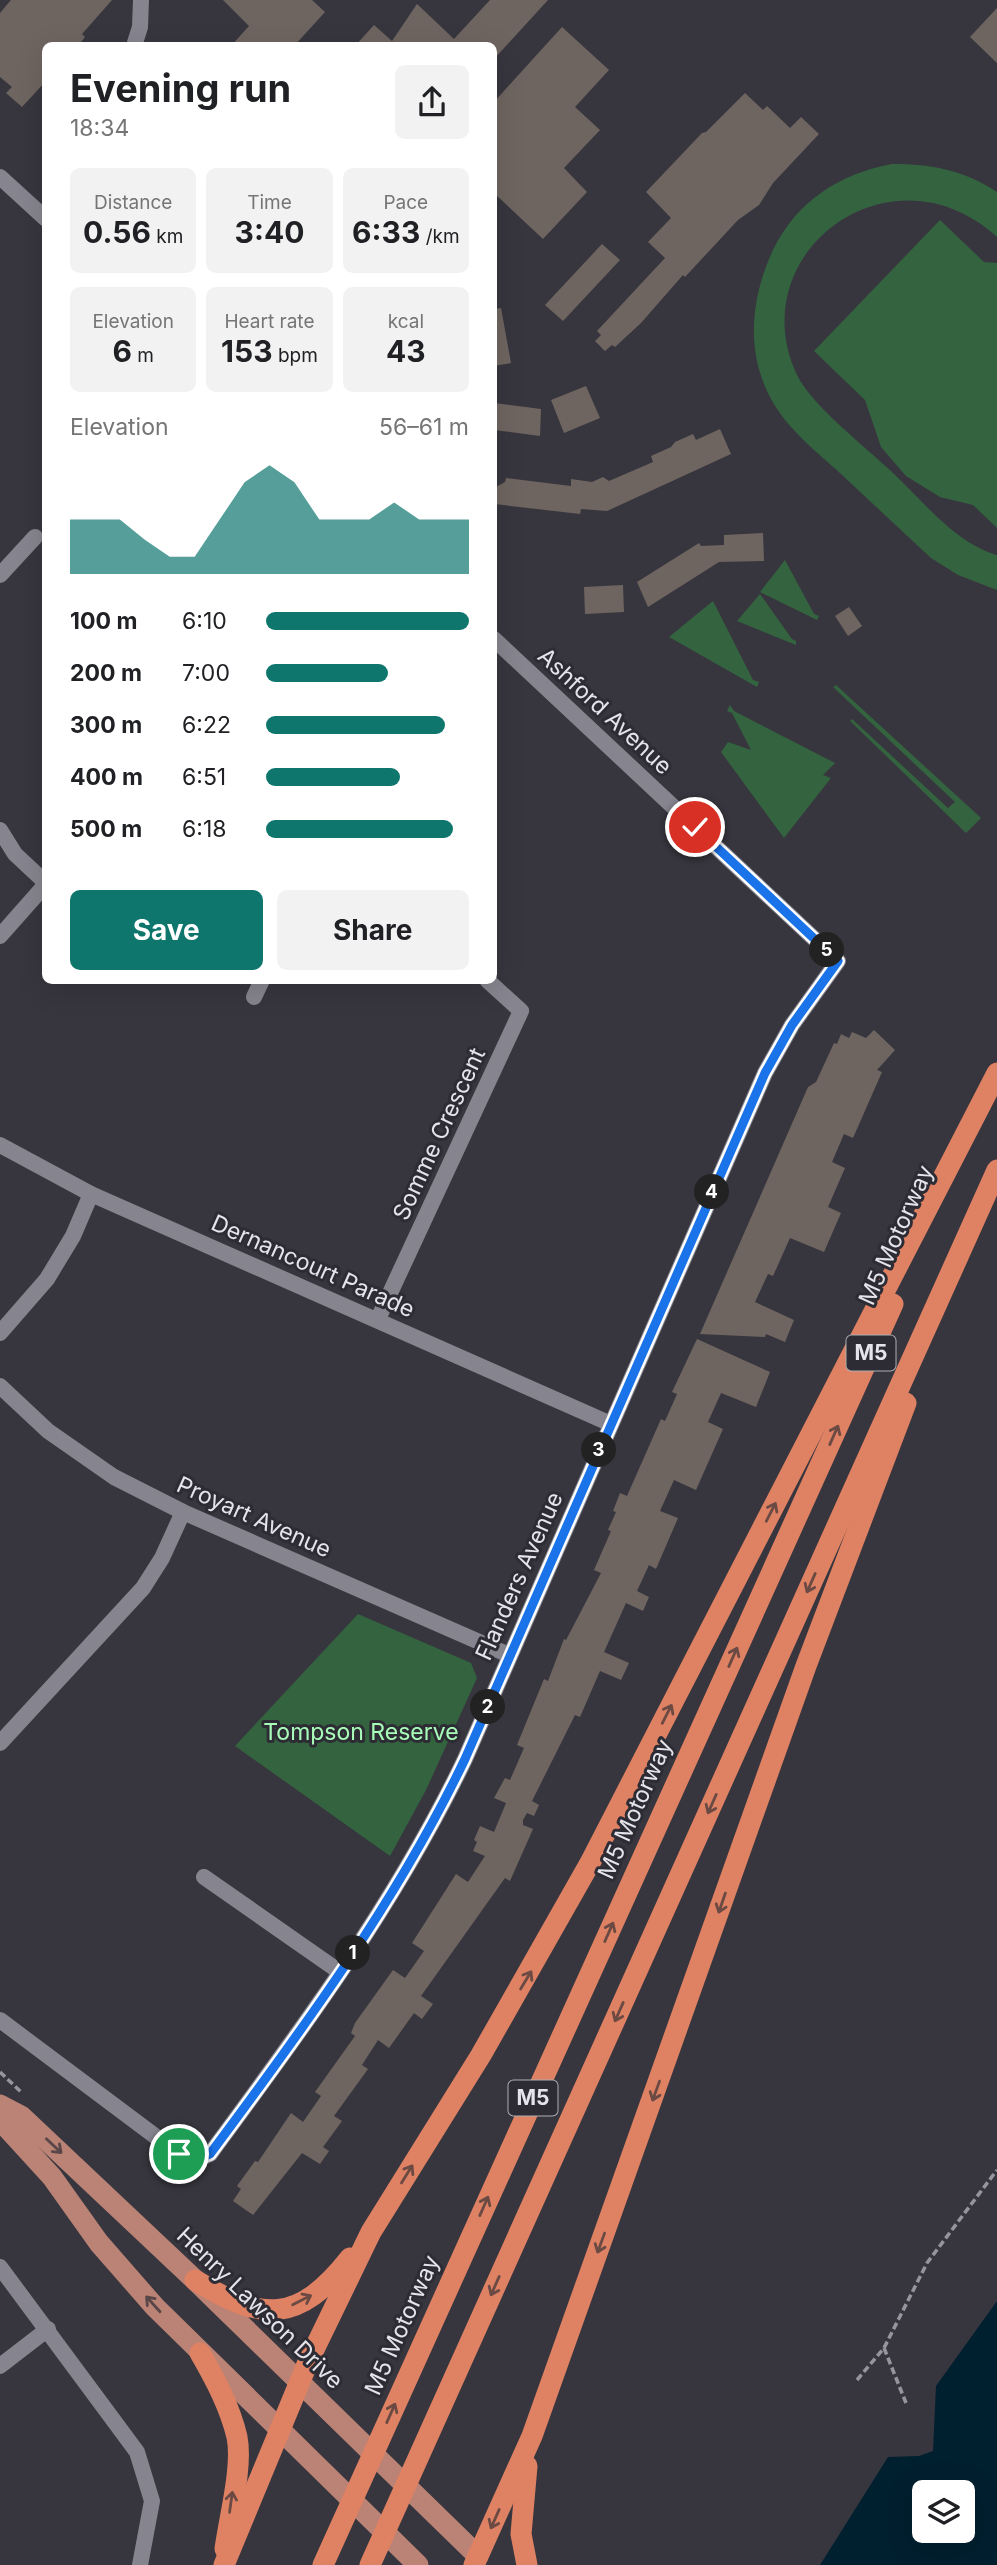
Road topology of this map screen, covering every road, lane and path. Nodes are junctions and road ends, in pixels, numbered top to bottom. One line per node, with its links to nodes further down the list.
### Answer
1 (141, 0): 2 (street)
2 (135, 42)
3 (0, 177): 4 (street)
4 (42, 215)
5 (35, 537): 6 (street)
6 (0, 575)
7 (497, 642): 12 (street, Ashford Avenue)
8 (0, 830): 9 (street)
9 (42, 880)
10 (42, 889): 11 (street)
11 (0, 936)
12 (838, 961): 24 (street, Flanders Avenue)
13 (260, 984): 15 (street)
14 (491, 984): 21 (street, Somme Crescent)
15 (254, 997)
16 (997, 1074): 34 (highway, one-way to 16); 49 (highway, M5 Motorway / M5, one-way to 16)
17 (0, 1145): 19 (street, Dernancourt Parade)
18 (997, 1170): 20 (highway, M5)
19 (91, 1194): 21 (street, Dernancourt Parade); 22 (street)
20 (980, 1208): 45 (highway, one-way to 45); 50 (highway, M5, one-way to 50)
21 (379, 1319): 24 (street, Dernancourt Parade)
22 (0, 1333)
23 (0, 1386): 25 (street, Proyart Avenue)
24 (611, 1424): 26 (street, Flanders Avenue)
25 (183, 1512): 26 (street, Proyart Avenue); 27 (street)
26 (509, 1655): 29 (street, Flanders Avenue)
27 (0, 1743)
28 (204, 1877): 29 (street)
29 (340, 1972): 30 (street, Flanders Avenue)
30 (0, 2020)
31 (0, 2105): 36 (main road, Henry Lawson Drive, one-way to 36)
32 (0, 2113): 39 (main road, one-way to 32)
33 (997, 2170): 38 (path)
34 (371, 2232): 36 (highway, one-way to 34); 42 (highway)
35 (0, 2267): 37 (street)
36 (195, 2280): 42 (main road, Henry Lawson Drive)
37 (48, 2329): 40 (street); 47 (street)
38 (884, 2348): 41 (path); 43 (path)
39 (200, 2353): 44 (main road); 48 (highway, one-way to 39)
40 (0, 2366)
41 (857, 2380)
42 (301, 2384): 44 (highway); 46 (main road, Henry Lawson Drive)
43 (906, 2403)
44 (280, 2431): 48 (highway); 51 (main road)
45 (532, 2436): 46 (highway, one-way to 46); 52 (highway)
46 (476, 2560)
47 (140, 2565)
48 (223, 2565)
49 (323, 2565)
50 (369, 2565)
51 (418, 2565)
52 (527, 2565)

